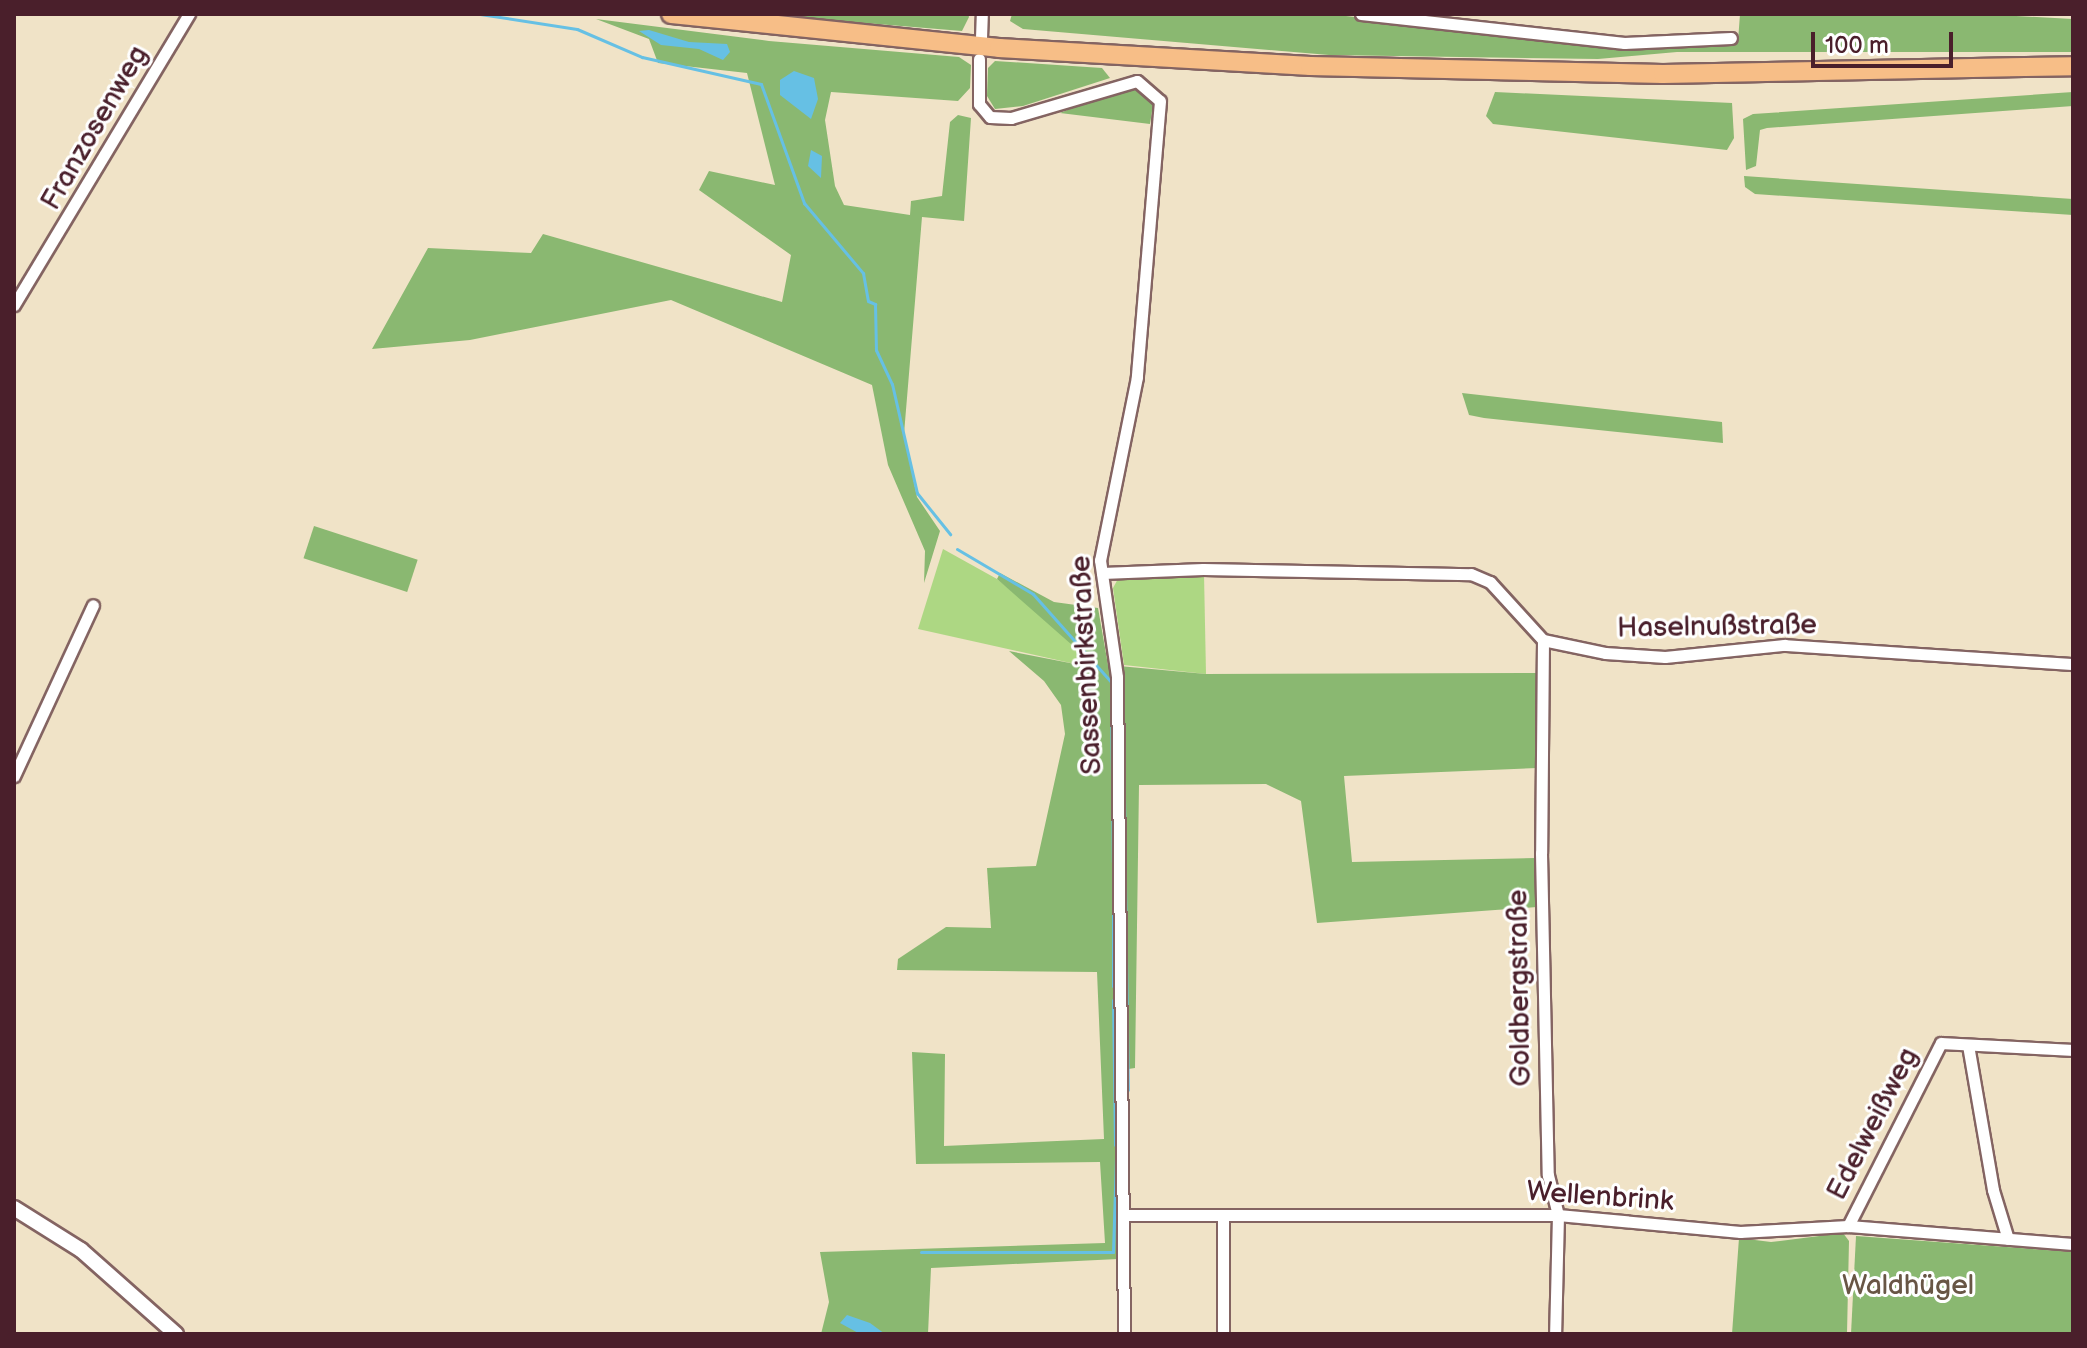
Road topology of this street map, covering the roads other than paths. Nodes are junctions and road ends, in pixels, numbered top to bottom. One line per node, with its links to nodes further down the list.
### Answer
1 (189, 14): 9 (street, Franzosenweg)
2 (671, 14): 8 (highway)
3 (982, 14): 5 (street)
4 (1361, 14): 6 (street)
5 (981, 38)
6 (1731, 38)
7 (979, 59): 10 (street, Sassenbirkstraße)
8 (2073, 66)
9 (14, 305)
10 (1102, 573): 12 (street); 18 (street, Sassenbirkstraße)
11 (93, 605): 14 (street)
12 (1543, 640): 13 (street, Haselnußstraße); 19 (street, Goldbergstraße)
13 (2073, 664)
14 (14, 776)
15 (1968, 1045): 16 (street); 21 (street, Edelweißweg); 22 (street)
16 (2073, 1050)
17 (14, 1208): 24 (street)
18 (1123, 1215): 20 (street, Wellenbrink); 25 (street, Sassenbirkstraße)
19 (1558, 1215): 20 (street, Wellenbrink); 21 (street, Wellenbrink); 27 (street, Goldbergstraße)
20 (1223, 1216): 26 (street)
21 (1848, 1226): 22 (street, Wellenbrink)
22 (2008, 1239): 23 (street, Wellenbrink)
23 (2073, 1244)
24 (176, 1334)
25 (1124, 1334)
26 (1223, 1334)
27 (1555, 1334)

